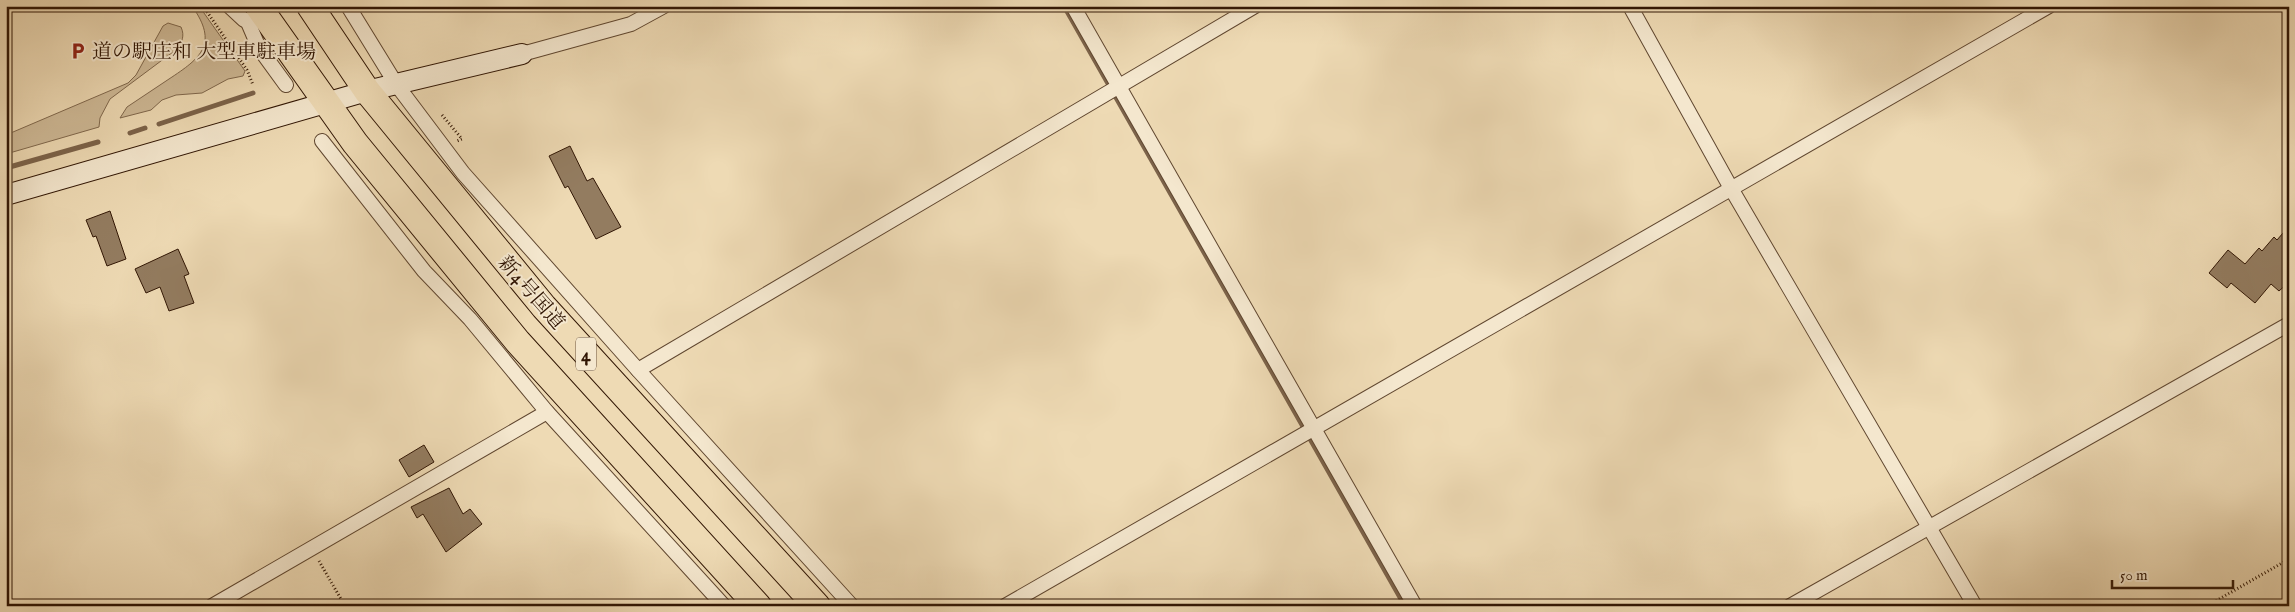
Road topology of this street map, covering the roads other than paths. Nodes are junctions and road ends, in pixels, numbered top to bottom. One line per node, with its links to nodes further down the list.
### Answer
1 (229, 6): 9 (street)
2 (348, 6): 11 (street)
3 (664, 6): 10 (street)
4 (1073, 6): 13 (street)
5 (1255, 6): 13 (street)
6 (1630, 6): 19 (street)
7 (2049, 6): 19 (street)
8 (315, 11): 14 (highway, 新4号国道 / 4)
9 (257, 16): 12 (street); 15 (highway, 新4号国道 / 4)
10 (522, 54): 11 (street)
11 (396, 84): 14 (street); 17 (street)
12 (286, 85)
13 (1118, 85): 23 (street); 25 (street)
14 (367, 91): 15 (street); 18 (highway, 新4号国道 / 4)
15 (326, 102): 20 (street); 21 (highway, 新4号国道 / 4)
16 (322, 141): 21 (street)
17 (463, 173): 18 (street); 23 (street)
18 (437, 179): 30 (highway, 新4号国道 / 4)
19 (1732, 190): 25 (street); 26 (street)
20 (6, 195)
21 (478, 312): 24 (street); 29 (highway, 新4号国道 / 4)
22 (2289, 324): 26 (street)
23 (638, 370): 31 (street)
24 (547, 412): 27 (street); 28 (street)
25 (1314, 428): 32 (street); 33 (street)
26 (1928, 527): 34 (street); 35 (street)
27 (212, 606)
28 (724, 606)
29 (758, 606)
30 (817, 606)
31 (852, 606)
32 (1005, 606)
33 (1415, 606)
34 (1790, 606)
35 (1975, 606)

